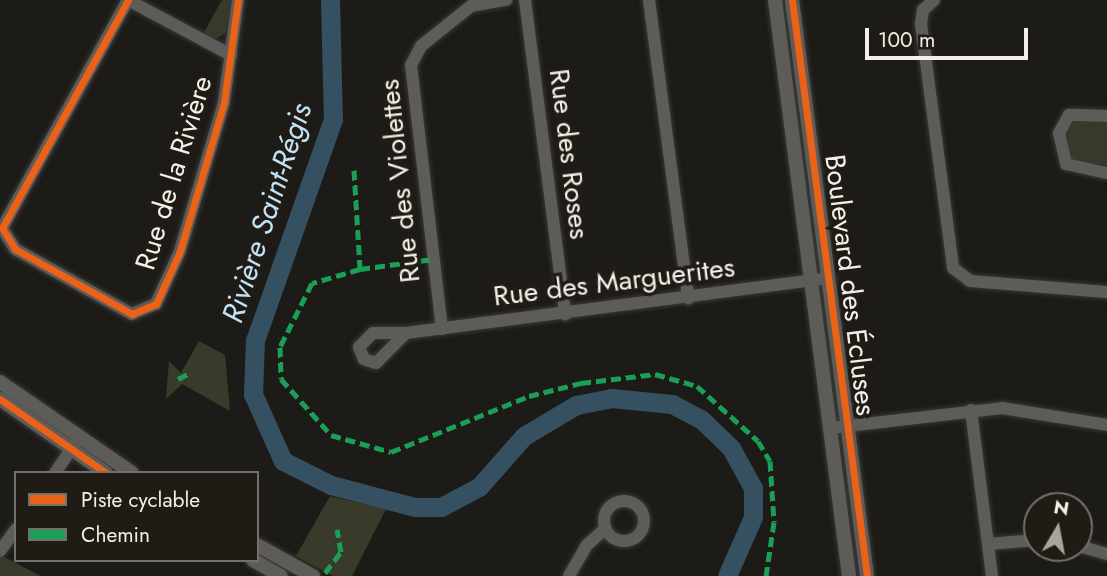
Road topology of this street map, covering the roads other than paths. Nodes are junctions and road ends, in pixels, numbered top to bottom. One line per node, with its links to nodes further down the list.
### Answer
1 (128, 0): 10 (street); 10 (street, Rue de la Rivière)
2 (238, 0): 10 (street, Rue de la Rivière)
3 (506, 0): 8 (street, Rue des Violettes)
4 (525, 0): 19 (street, Rue des Roses)
5 (649, 0): 18 (street)
6 (775, 0): 12 (street, Boulevard des Écluses)
7 (792, 0): 11 (street, Boulevard des Écluses)
8 (486, 1): 20 (street, Rue des Violettes)
9 (929, 3): 17 (street)
10 (231, 55)
11 (800, 62): 12 (street); 15 (street, Boulevard des Écluses)
12 (783, 64): 16 (street, Boulevard des Écluses)
13 (1107, 116): 14 (street)
14 (1107, 173)
15 (828, 278): 16 (street, Rue des Marguerites); 26 (street, Boulevard des Écluses)
16 (811, 281): 18 (street, Rue des Marguerites); 27 (street, Boulevard des Écluses)
17 (1107, 292)
18 (688, 298): 19 (street, Rue des Marguerites)
19 (565, 314): 20 (street, Rue des Marguerites)
20 (442, 329): 21 (street, Rue des Marguerites)
21 (406, 333)
22 (0, 382): 28 (street)
23 (0, 399): 29 (street)
24 (971, 410): 25 (street); 26 (street); 36 (street)
25 (1107, 425)
26 (848, 426): 27 (street); 44 (street, Boulevard des Écluses)
27 (830, 428): 43 (street, Boulevard des Écluses)
28 (81, 436): 29 (street); 32 (street)
29 (72, 449): 30 (street); 31 (street)
30 (56, 471)
31 (103, 471)
32 (129, 471)
33 (606, 528): 42 (street)
34 (14, 532): 38 (street)
35 (1023, 541): 36 (street)
36 (988, 544): 45 (street)
37 (259, 546): 41 (street)
38 (0, 551)
39 (256, 562): 40 (street)
40 (281, 576)
41 (313, 576)
42 (569, 576)
43 (849, 576)
44 (867, 576)
45 (992, 576)

